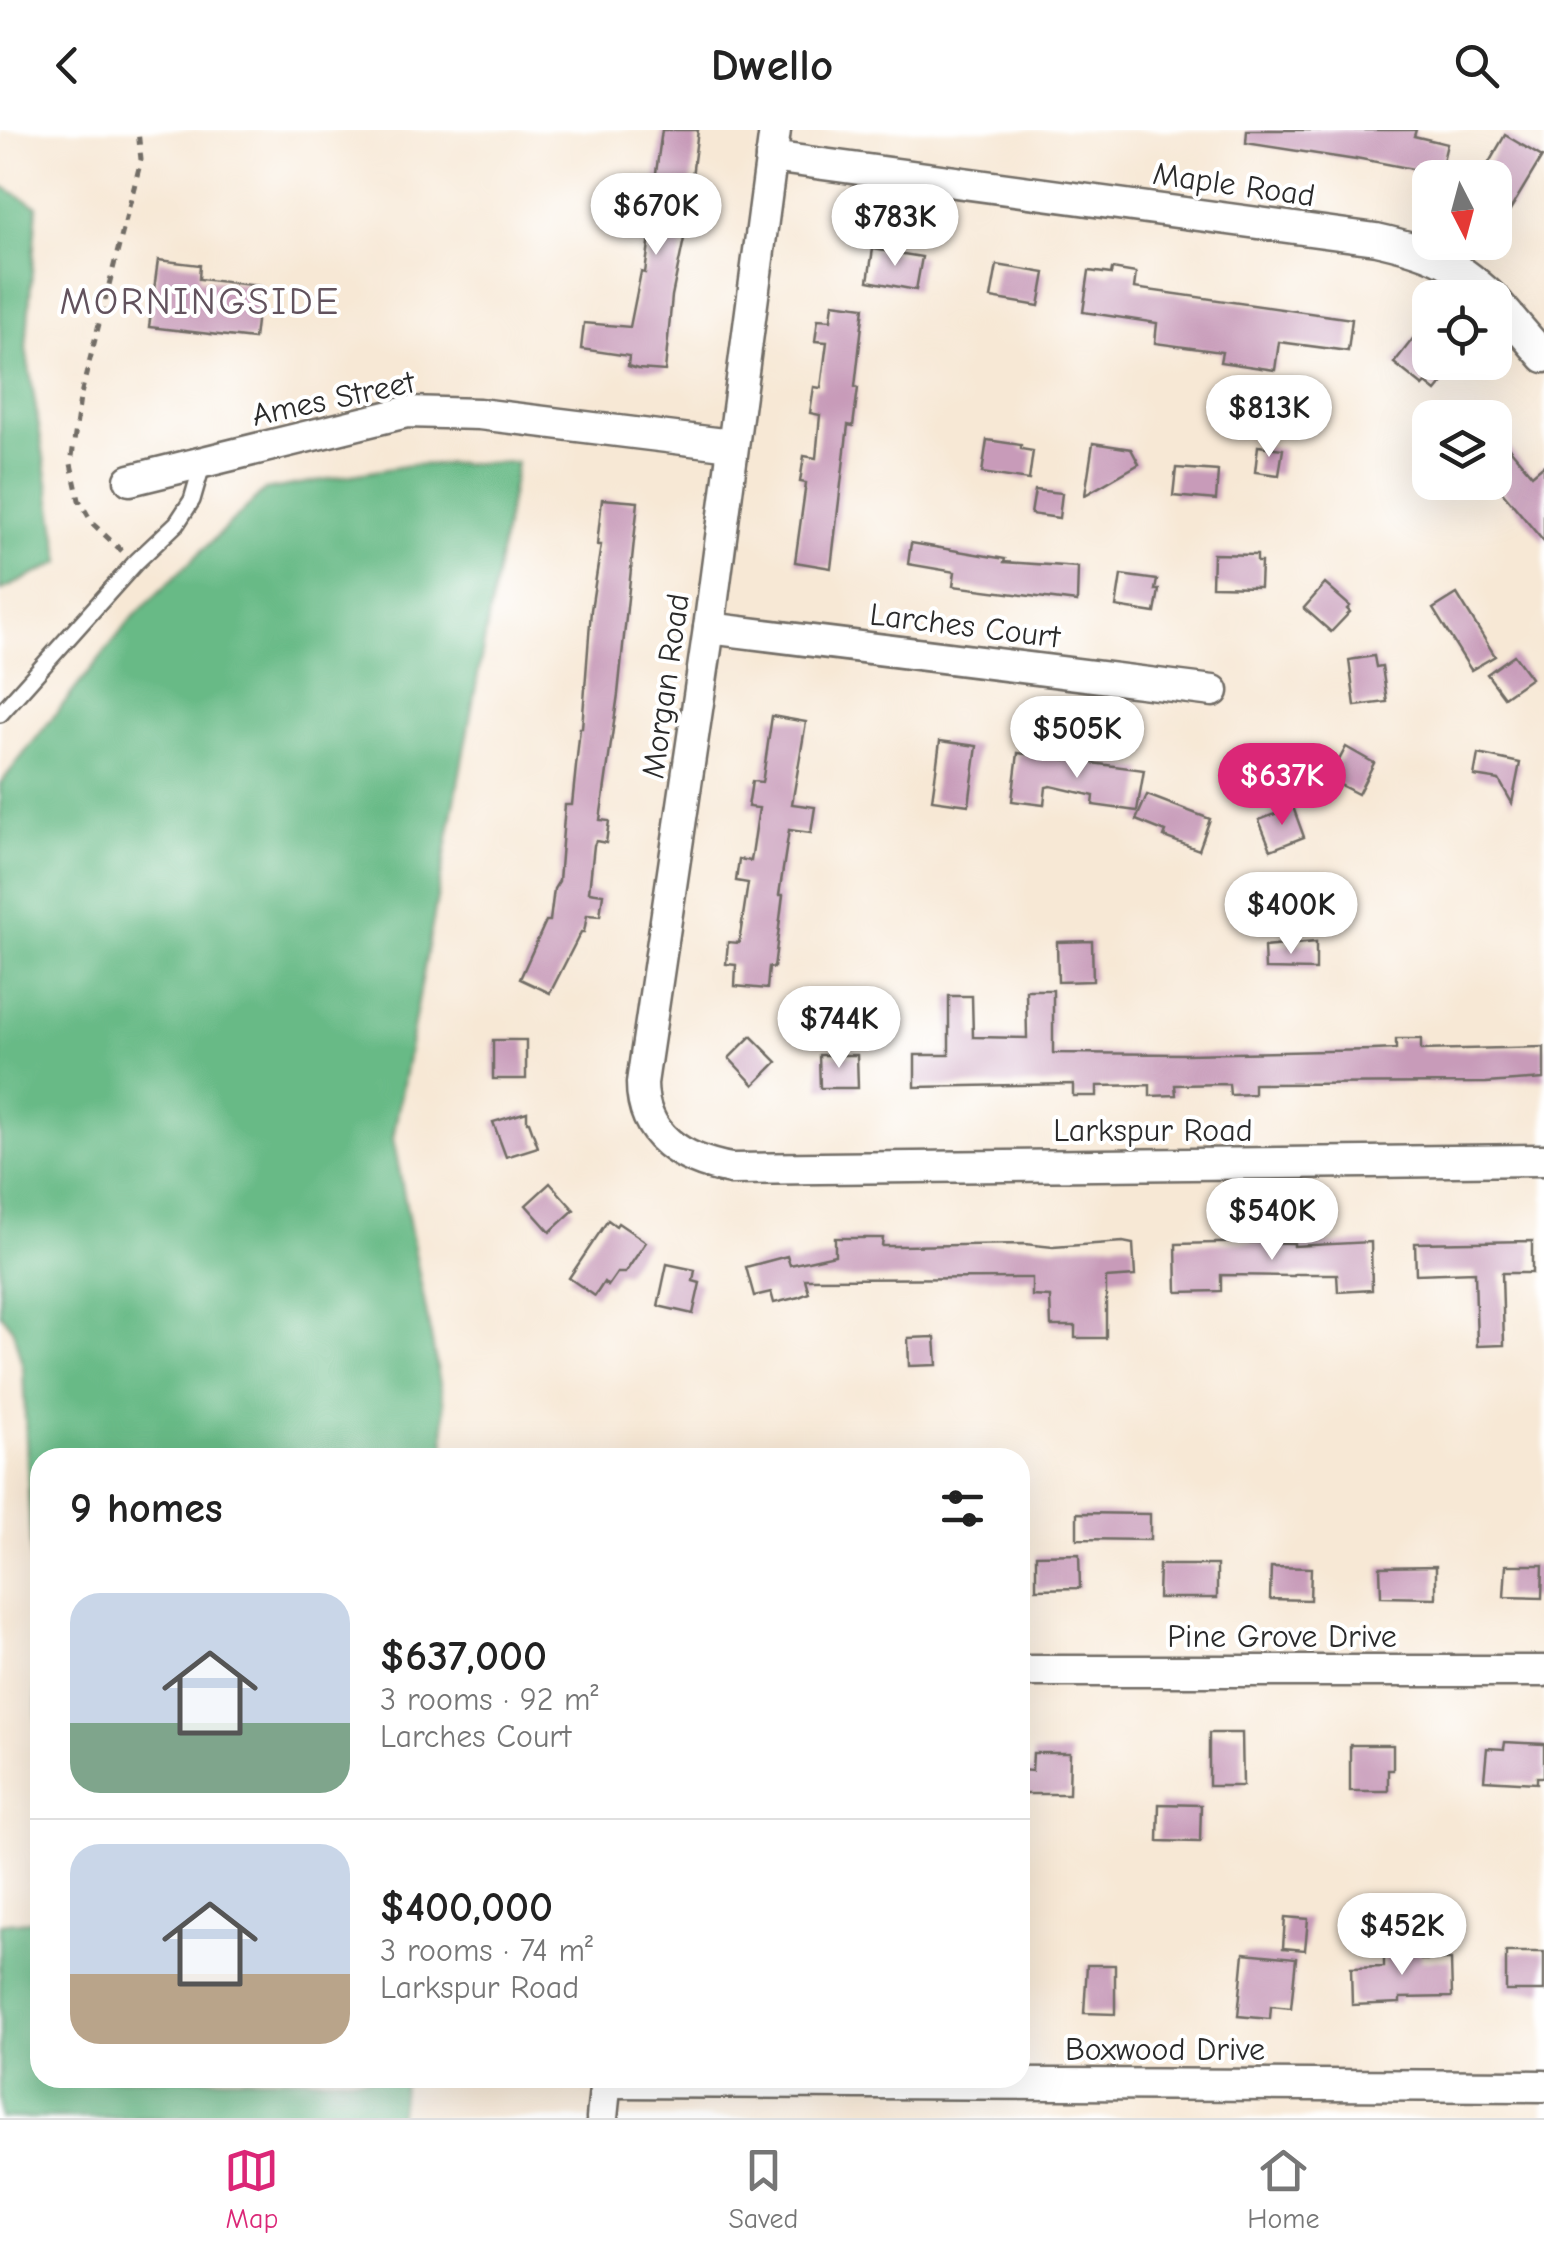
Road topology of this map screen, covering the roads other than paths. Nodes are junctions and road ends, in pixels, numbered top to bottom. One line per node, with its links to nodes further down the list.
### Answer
1 (773, 143): 2 (street, Maple Road); 5 (street, Morgan Road)
2 (1474, 280)
3 (1512, 320): 4 (street, Maple Road)
4 (1544, 358)
5 (732, 445): 6 (street, Ames Street); 8 (street, Morgan Road)
6 (203, 462): 7 (street, Ames Street); 10 (lane)
7 (130, 480)
8 (709, 628): 9 (street, Larches Court); 12 (street, Morgan Road)
9 (1213, 691)
10 (0, 714)
11 (1544, 1160): 12 (street, Larkspur Road)
12 (762, 1170)
13 (1030, 1671): 14 (street, Pine Grove Drive)
14 (1544, 1671)
15 (1030, 2083): 16 (street, Boxwood Drive)
16 (1544, 2086)
17 (605, 2088): 18 (street)
18 (602, 2118)

